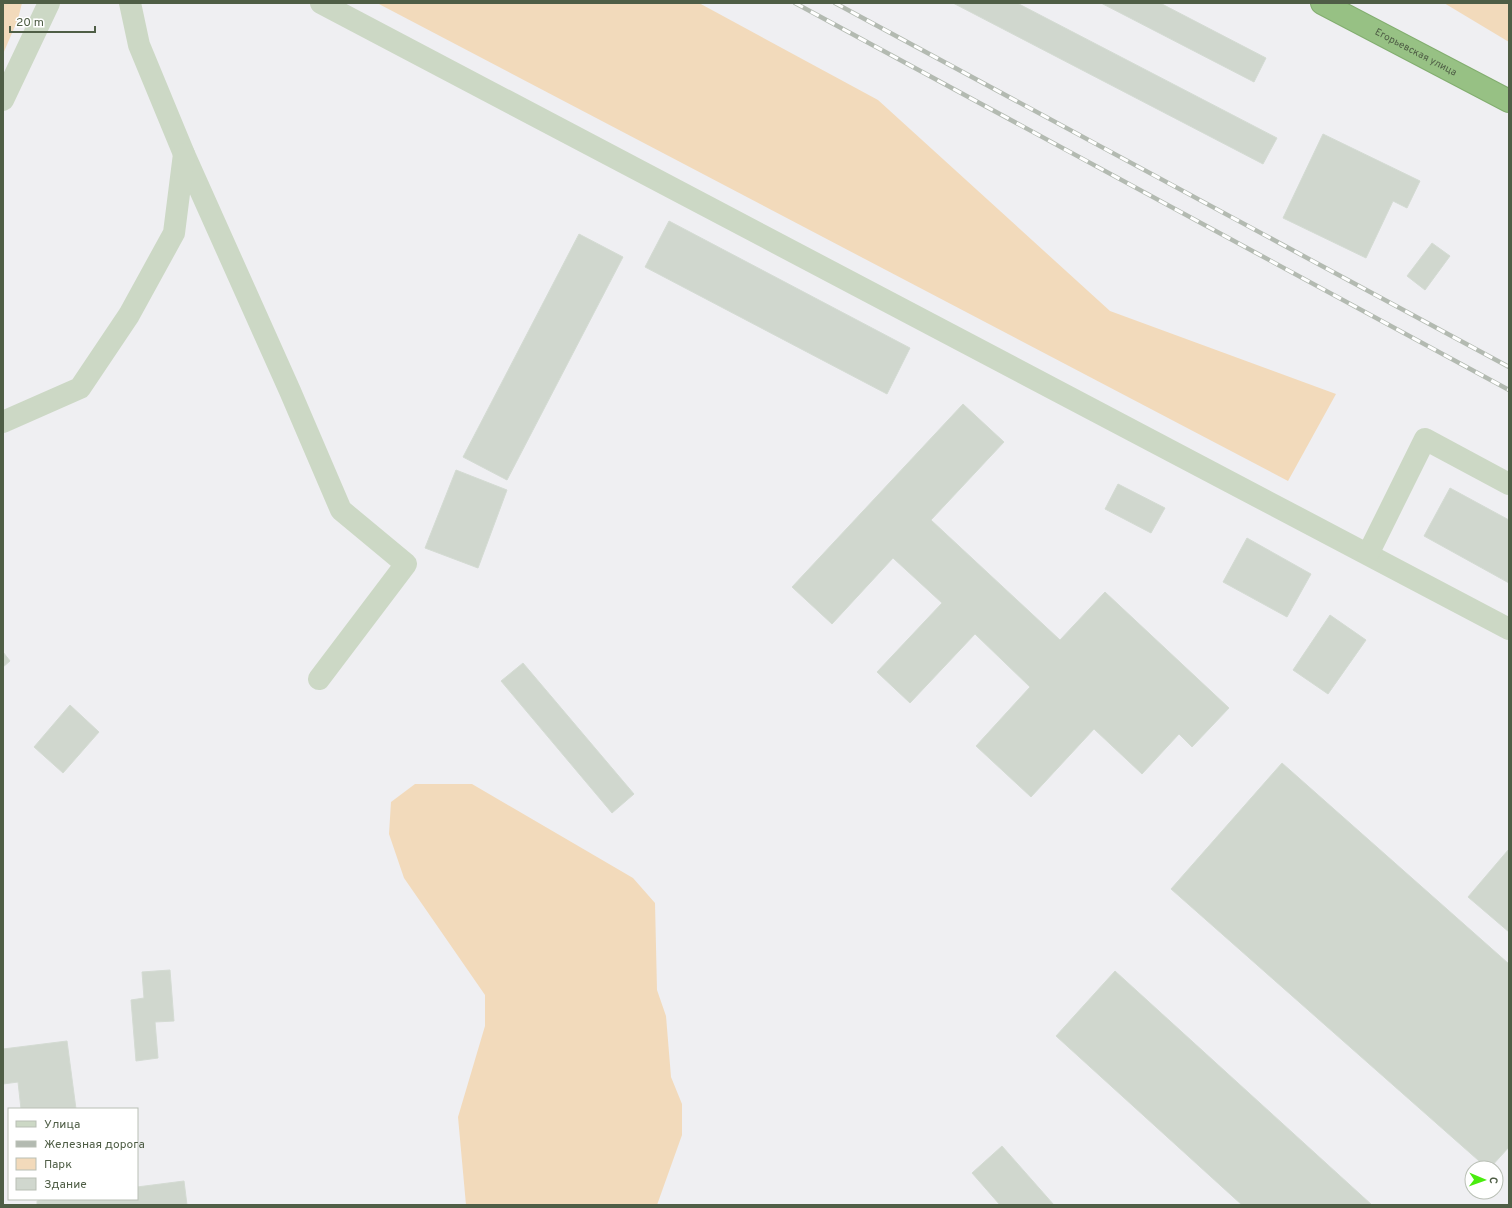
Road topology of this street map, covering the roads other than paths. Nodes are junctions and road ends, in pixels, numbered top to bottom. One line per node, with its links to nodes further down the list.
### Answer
1 (48, 3): 5 (street)
2 (130, 3): 7 (street)
3 (321, 3): 10 (street)
4 (1322, 3): 6 (highway, Егорьевская улица)
5 (3, 100)
6 (1509, 101)
7 (184, 154): 8 (street); 12 (street)
8 (3, 422)
9 (1509, 484): 10 (street)
10 (1368, 554): 11 (street)
11 (1509, 629)
12 (319, 679)

